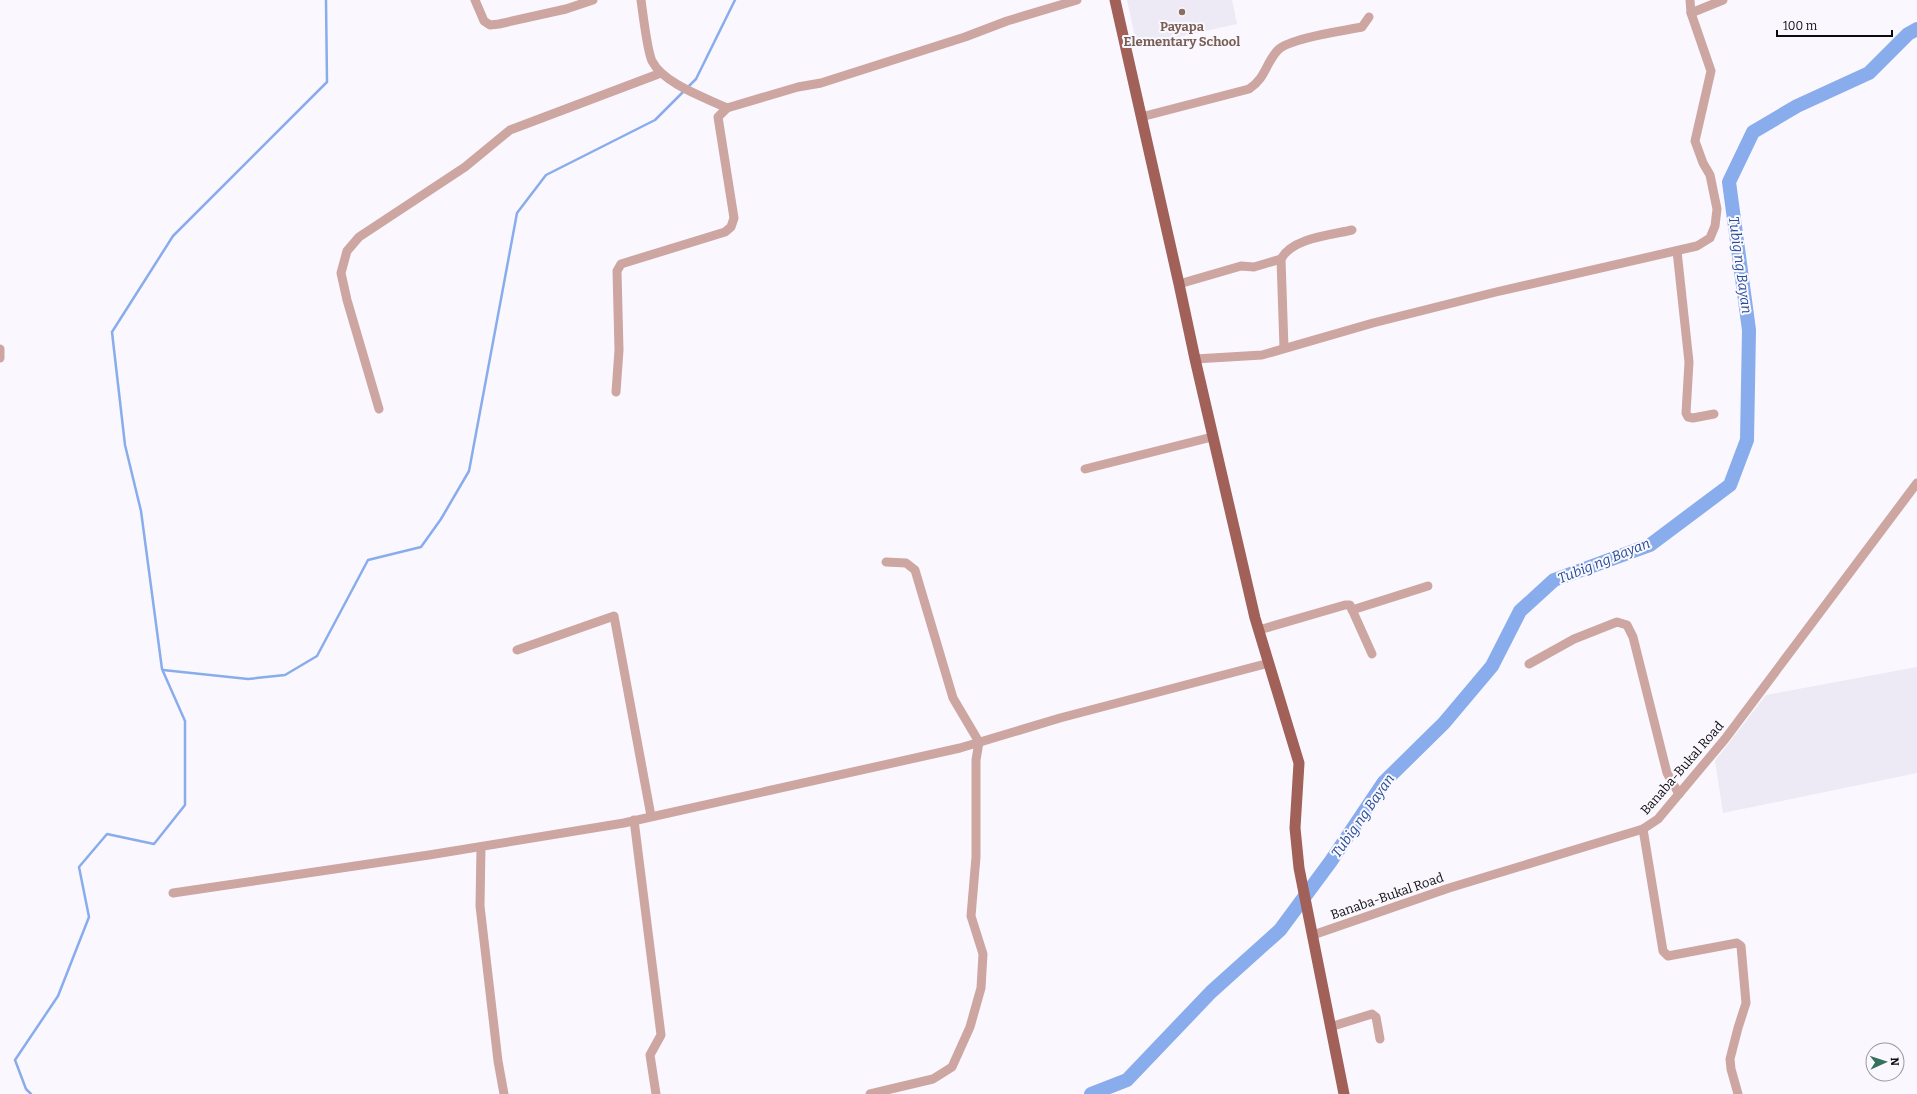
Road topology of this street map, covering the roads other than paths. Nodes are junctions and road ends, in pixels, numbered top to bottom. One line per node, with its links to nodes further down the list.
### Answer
1 (475, 0): 2 (street)
2 (593, 0)
3 (641, 0): 10 (street)
4 (1076, 0): 11 (street)
5 (1115, 0): 12 (main road)
6 (1690, 0): 8 (street)
7 (1723, 0): 8 (street)
8 (1691, 13): 14 (street)
9 (1369, 17): 12 (street)
10 (661, 73): 11 (street); 22 (street)
11 (727, 108): 21 (street)
12 (1141, 117): 16 (main road)
13 (1352, 230): 15 (street)
14 (1677, 251): 17 (street); 23 (street)
15 (1281, 259): 16 (street); 17 (street)
16 (1179, 284): 20 (main road)
17 (1284, 348): 20 (street)
18 (0, 349): 19 (street)
19 (0, 358)
20 (1195, 359): 24 (main road)
21 (616, 392)
22 (379, 409)
23 (1714, 414)
24 (1212, 437): 25 (street); 30 (main road)
25 (1085, 470)
26 (1917, 483): 36 (street, Banaba-Bukal Road)
27 (886, 562): 35 (street)
28 (1428, 586): 29 (street)
29 (1352, 610): 30 (street); 32 (street)
30 (1259, 630): 33 (main road)
31 (517, 650): 37 (street)
32 (1372, 654)
33 (1269, 663): 35 (street); 42 (main road)
34 (1529, 664): 36 (street)
35 (979, 742): 37 (street); 47 (street)
36 (1679, 794): 39 (street, Banaba-Bukal Road)
37 (651, 816): 38 (street)
38 (634, 820): 40 (street); 46 (street)
39 (1643, 829): 42 (street, Banaba-Bukal Road); 49 (street)
40 (481, 847): 41 (street); 45 (street)
41 (173, 893)
42 (1313, 935): 43 (main road)
43 (1330, 1027): 44 (street); 48 (main road)
44 (1380, 1039)
45 (504, 1094)
46 (656, 1094)
47 (870, 1094)
48 (1344, 1094)
49 (1738, 1094)

